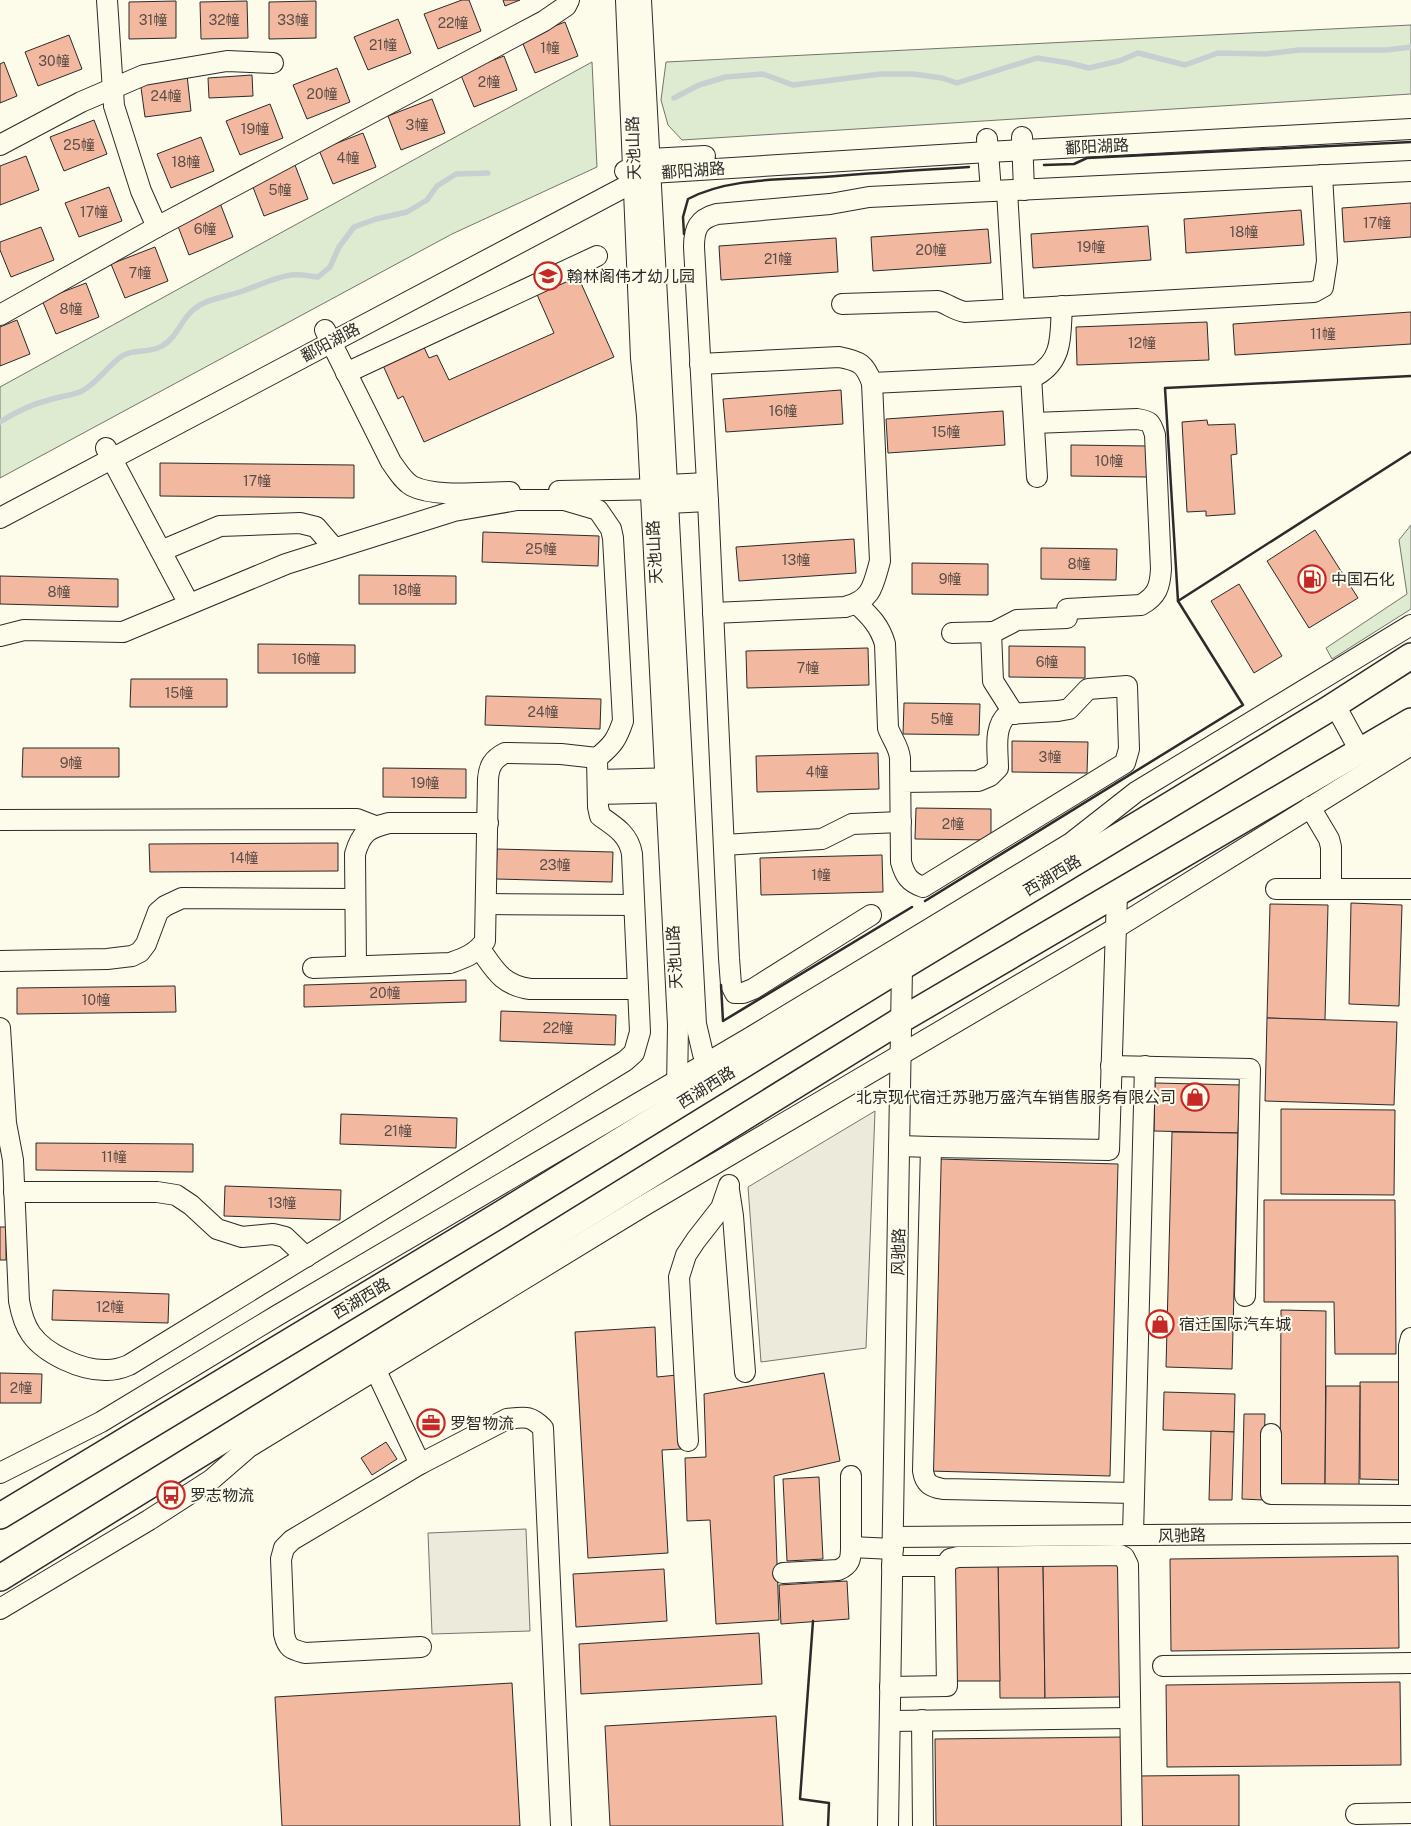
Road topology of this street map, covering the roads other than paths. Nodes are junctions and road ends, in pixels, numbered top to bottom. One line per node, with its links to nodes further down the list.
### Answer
1 (107, 0): 6 (street)
2 (568, 0): 16 (street)
3 (626, 0): 12 (street, 天池山路)
4 (641, 0): 12 (street, 天池山路)
5 (273, 63): 6 (street)
6 (113, 89): 10 (street); 16 (street)
7 (1411, 115): 9 (street, 鄱阳湖路)
8 (1411, 128): 9 (street, 鄱阳湖路)
9 (1022, 144): 11 (street, 鄱阳湖路); 15 (street)
10 (0, 145)
11 (988, 146): 12 (street, 鄱阳湖路); 15 (street)
12 (642, 170): 22 (street, 鄱阳湖路); 30 (street, 天池山路)
13 (1411, 171): 14 (street)
14 (1322, 175): 15 (street); 19 (street)
15 (1008, 190): 20 (street); 23 (street)
16 (157, 227): 21 (street)
17 (597, 256): 24 (street)
18 (842, 304): 20 (street)
19 (1062, 306): 20 (street); 25 (street)
20 (1014, 309)
21 (0, 315)
22 (328, 336): 24 (street); 28 (street, 鄱阳湖路)
23 (700, 364): 26 (street); 31 (street)
24 (346, 373): 30 (street)
25 (1031, 376): 26 (street); 27 (street)
26 (872, 384): 37 (street)
27 (1034, 423): 29 (street); 40 (street)
28 (109, 453): 32 (street, 鄱阳湖路); 33 (street, 鄱阳湖路); 35 (street)
29 (1037, 477)
30 (663, 492): 31 (street); 51 (street, 天池山路)
31 (707, 492): 38 (street)
32 (0, 503)
33 (0, 518)
34 (334, 548): 35 (street); 36 (street); 49 (street)
35 (161, 551): 36 (street)
36 (189, 604): 42 (street)
37 (857, 604): 38 (street); 50 (street)
38 (713, 613): 58 (street)
39 (1411, 625): 80 (street)
40 (991, 632): 41 (street); 45 (street)
41 (952, 633)
42 (0, 636)
43 (1411, 656): 44 (main road, 西湖西路)
44 (1335, 705): 48 (street); 71 (main road, 西湖西路)
45 (1014, 714): 50 (street); 55 (street)
46 (1411, 721): 48 (main road)
47 (1411, 745): 53 (street)
48 (1360, 751): 62 (main road)
49 (598, 758): 52 (street); 56 (street)
50 (901, 782): 55 (street)
51 (674, 785): 52 (street); 80 (street, 天池山路); 81 (street, 天池山路)
52 (598, 787): 65 (street)
53 (1310, 808): 60 (street); 67 (street)
54 (0, 820): 57 (street)
55 (901, 822): 58 (street)
56 (488, 823): 57 (street); 64 (street)
57 (375, 826): 63 (street)
58 (724, 845): 66 (street)
59 (1276, 889): 60 (street)
60 (1330, 889): 61 (street)
61 (1411, 889)
62 (1117, 894): 67 (street); 74 (main road)
63 (355, 899): 69 (street); 70 (street)
64 (486, 904): 65 (street); 68 (street)
65 (634, 905): 73 (street)
66 (871, 915)
67 (1116, 928): 77 (street); 78 (street)
68 (480, 949): 70 (street); 73 (street)
69 (0, 961)
70 (356, 966): 72 (street)
71 (902, 967): 74 (street, 风驰路); 80 (main road, 西湖西路)
72 (313, 968)
73 (638, 989): 90 (street)
74 (901, 1020): 77 (street, 风驰路); 83 (main road)
75 (0, 1028): 76 (street)
76 (1, 1050): 86 (street)
77 (900, 1054): 84 (street, 风驰路); 87 (street)
78 (1111, 1066): 79 (street); 85 (street)
79 (1145, 1066): 91 (street); 102 (street)
80 (711, 1072): 81 (street); 82 (main road, 西湖西路)
81 (678, 1080): 82 (street, 天池山路); 100 (street)
82 (676, 1105): 103 (main road, 西湖西路)
83 (717, 1135): 87 (street); 95 (main road)
84 (900, 1146): 85 (street); 92 (street, 风驰路)
85 (931, 1147): 93 (street)
86 (5, 1150): 89 (street)
87 (723, 1159): 88 (street); 95 (street)
88 (728, 1185): 96 (street); 98 (street)
89 (10, 1202): 90 (street); 90 (street)
90 (306, 1257)
91 (1245, 1296)
92 (896, 1326): 93 (street); 107 (street, 风驰路)
93 (926, 1326): 102 (street)
94 (1411, 1338): 97 (street)
95 (371, 1361): 99 (street); 110 (main road); 111 (street)
96 (745, 1372)
97 (1271, 1434)
98 (688, 1441)
99 (420, 1464): 112 (street); 121 (street)
100 (0, 1473)
101 (850, 1476): 106 (street)
102 (1134, 1493): 105 (street)
103 (0, 1516)
104 (1411, 1533): 105 (street, 风驰路)
105 (1133, 1535): 107 (street, 风驰路)
106 (852, 1547): 107 (street); 109 (street)
107 (893, 1551): 108 (street); 115 (street, 风驰路)
108 (945, 1566): 115 (street); 116 (street)
109 (783, 1573)
110 (0, 1578)
111 (0, 1609)
112 (421, 1647)
113 (1411, 1663): 114 (street)
114 (1163, 1666)
115 (890, 1687): 118 (street, 风驰路)
116 (1129, 1718): 117 (street); 124 (street)
117 (922, 1720): 118 (street); 123 (street)
118 (890, 1721): 122 (street, 风驰路)
119 (1411, 1813): 120 (street)
120 (1356, 1814)
121 (561, 1826)
122 (888, 1826)
123 (923, 1826)
124 (1132, 1826)

